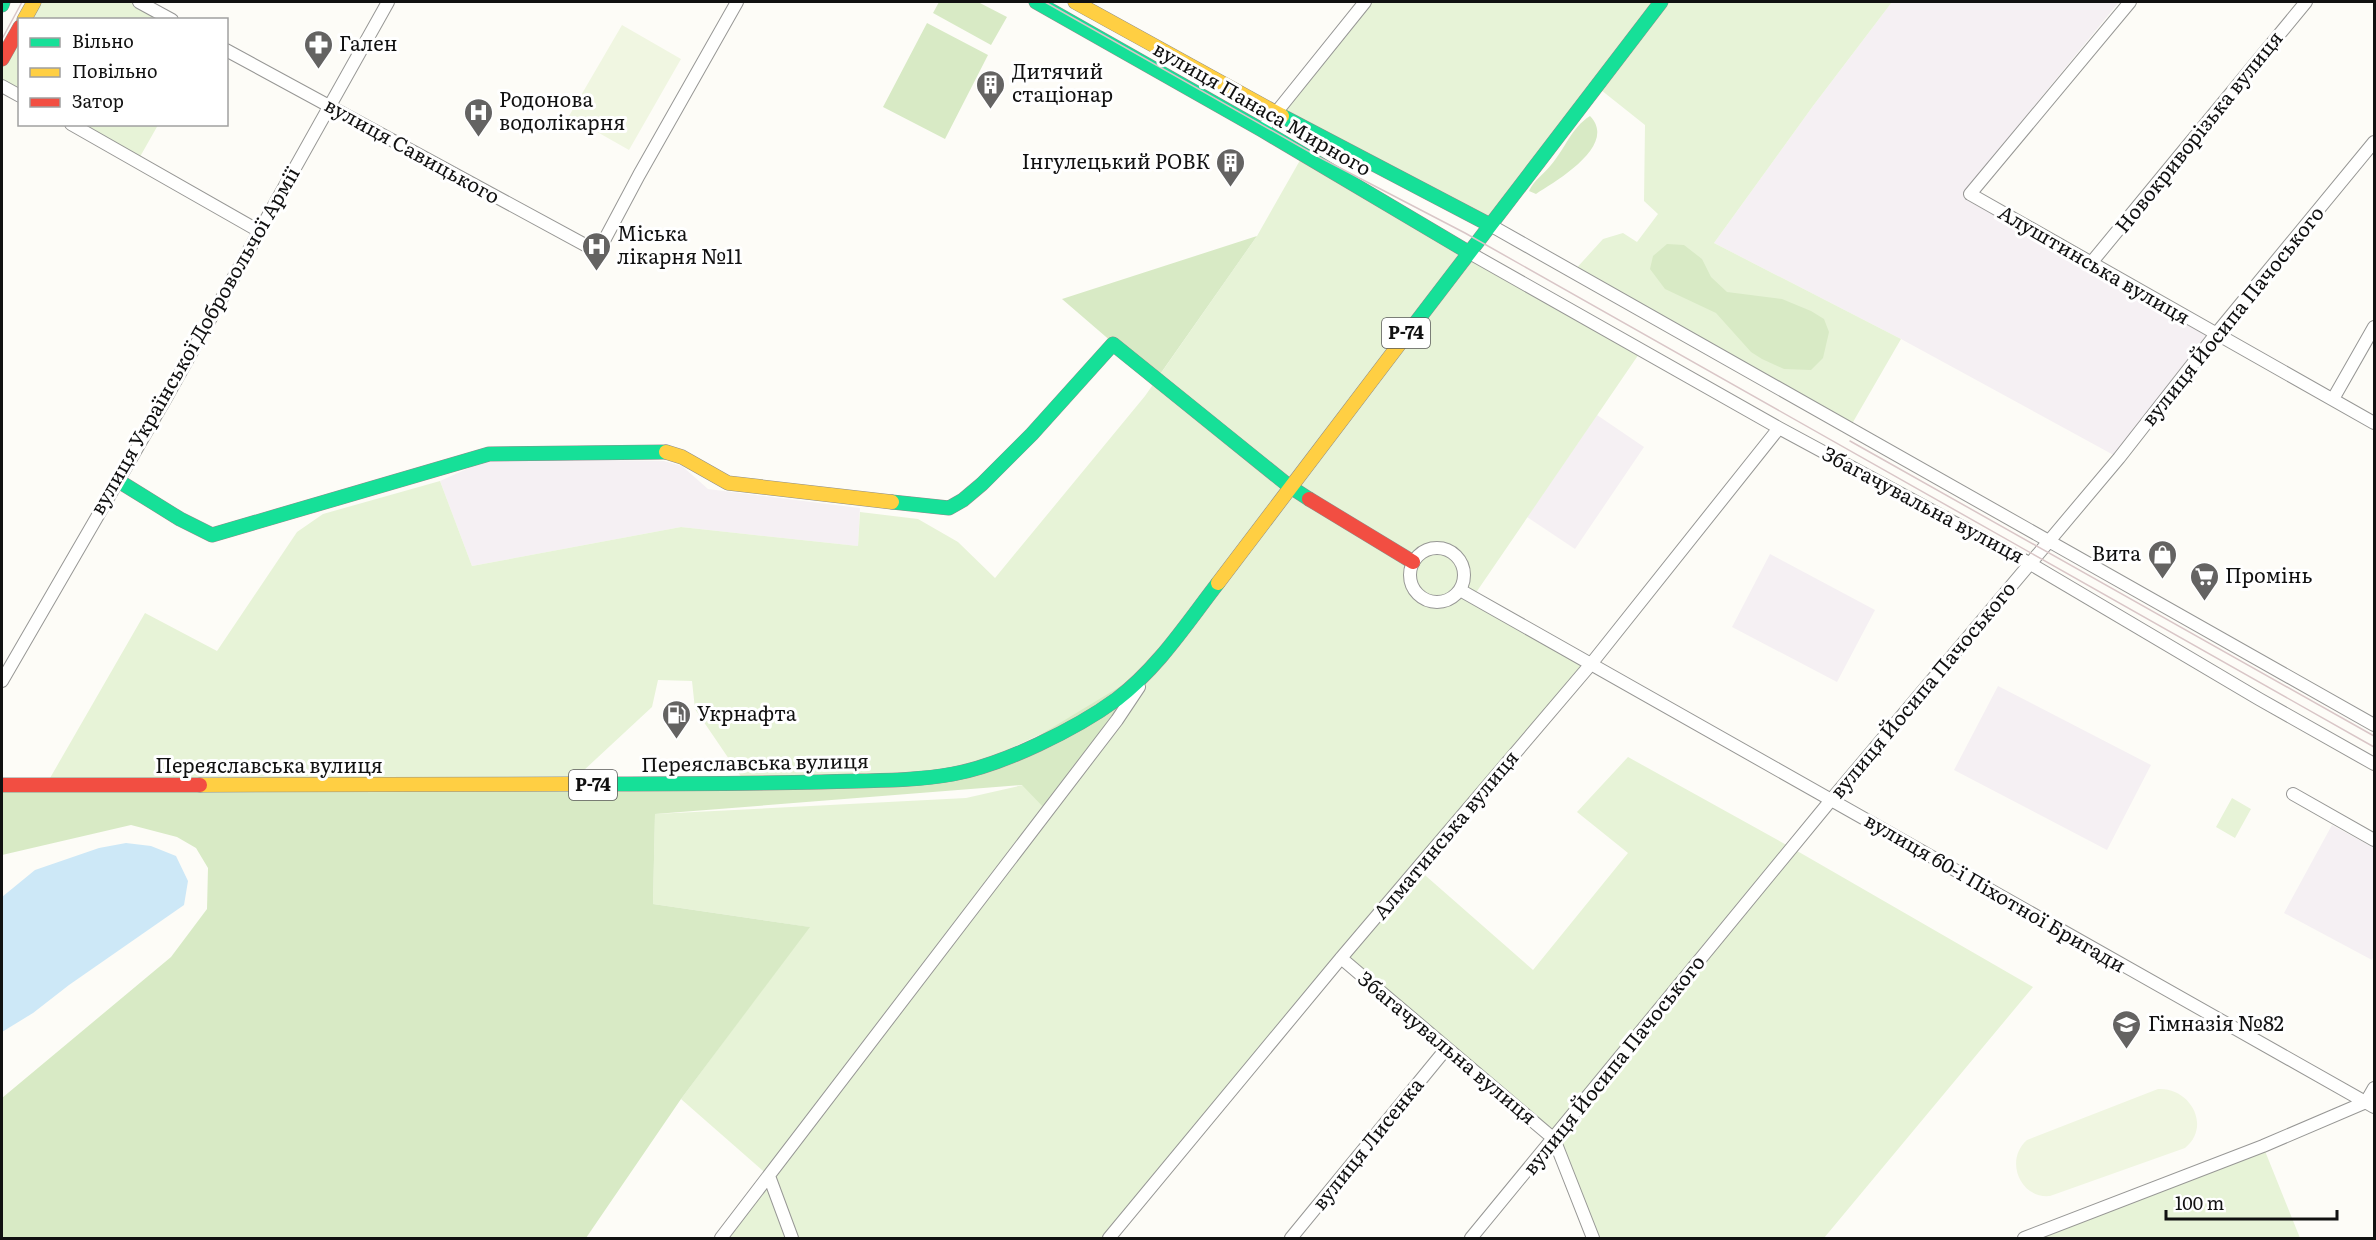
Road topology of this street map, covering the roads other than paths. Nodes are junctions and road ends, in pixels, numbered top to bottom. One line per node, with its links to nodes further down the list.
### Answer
1 (34, 2): 11 (main road)
2 (139, 2): 12 (street)
3 (388, 2): 18 (street, вулиця Української Добровольчої Армії)
4 (737, 2): 18 (street, вулиця Савицького)
5 (1036, 2): 21 (main road, вулиця Панаса Мирного)
6 (1075, 2): 19 (main road, вулиця Панаса Мирного)
7 (1365, 2): 19 (street)
8 (1661, 2): 23 (main road, Р-74)
9 (2130, 2): 26 (street, Алуштинська вулиця)
10 (2306, 2): 26 (street, Новокриворізька вулиця)
11 (25, 18)
12 (168, 18)
13 (18, 31): 15 (main road)
14 (228, 51): 18 (street, вулиця Савицького)
15 (2, 59)
16 (2, 86): 17 (street)
17 (18, 95)
18 (329, 106): 24 (street, вулиця Української Добровольчої Армії)
19 (1276, 113): 21 (street); 23 (main road, вулиця Панаса Мирного)
20 (75, 126): 24 (street)
21 (1262, 130): 25 (main road, вулиця Панаса Мирного)
22 (2374, 142): 28 (street, вулиця Йосипа Пачоського)
23 (1490, 225): 25 (main road, Р-74); 34 (street, Збагачувальна вулиця)
24 (259, 231): 32 (street, вулиця Української Добровольчої Армії)
25 (1468, 252): 31 (street, Збагачувальна вулиця); 33 (main road, Р-74)
26 (2091, 263): 28 (street, Алуштинська вулиця)
27 (2374, 327): 29 (street)
28 (2216, 334): 29 (street, Алуштинська вулиця); 34 (street, вулиця Йосипа Пачоського)
29 (2333, 399): 30 (street, Алуштинська вулиця)
30 (2374, 423)
31 (1779, 428): 36 (street, Збагачувальна вулиця); 38 (street, Алматинська вулиця)
32 (117, 480): 33 (main road); 40 (street, вулиця Української Добровольчої Армії)
33 (1289, 486): 35 (main road); 39 (main road, Р-74)
34 (2048, 542): 36 (street, вулиця Йосипа Пачоського); 41 (street, Збагачувальна вулиця)
35 (1413, 561): 37 (street); 37 (street)
36 (2029, 563): 42 (street, Збагачувальна вулиця); 45 (street, вулиця Йосипа Пачоського)
37 (1460, 590): 38 (street, вулиця 60-ї Піхотної Бригади)
38 (1591, 664): 45 (street, вулиця 60-ї Піхотної Бригади); 47 (street, Алматинська вулиця)
39 (1154, 666): 43 (main road, Переяславська вулиця / Р-74); 52 (street)
40 (2, 681)
41 (2374, 725)
42 (2374, 764)
43 (2, 785)
44 (2292, 794): 46 (street)
45 (1831, 800): 50 (street, вулиця 60-ї Піхотної Бригади); 51 (street, вулиця Йосипа Пачоського)
46 (2374, 840)
47 (1341, 958): 48 (street, Збагачувальна вулиця); 55 (street, Алматинська вулиця)
48 (1446, 1049): 51 (street, Збагачувальна вулиця); 56 (street, вулиця Лисенка)
49 (2374, 1088): 50 (street)
50 (2370, 1104): 59 (street)
51 (1554, 1139): 57 (street, вулиця Йосипа Пачоського); 58 (street, Збагачувальна вулиця)
52 (769, 1176): 53 (street); 54 (street)
53 (721, 1239)
54 (792, 1239)
55 (1109, 1239)
56 (1291, 1239)
57 (1472, 1239)
58 (1593, 1239)
59 (2024, 1239)

